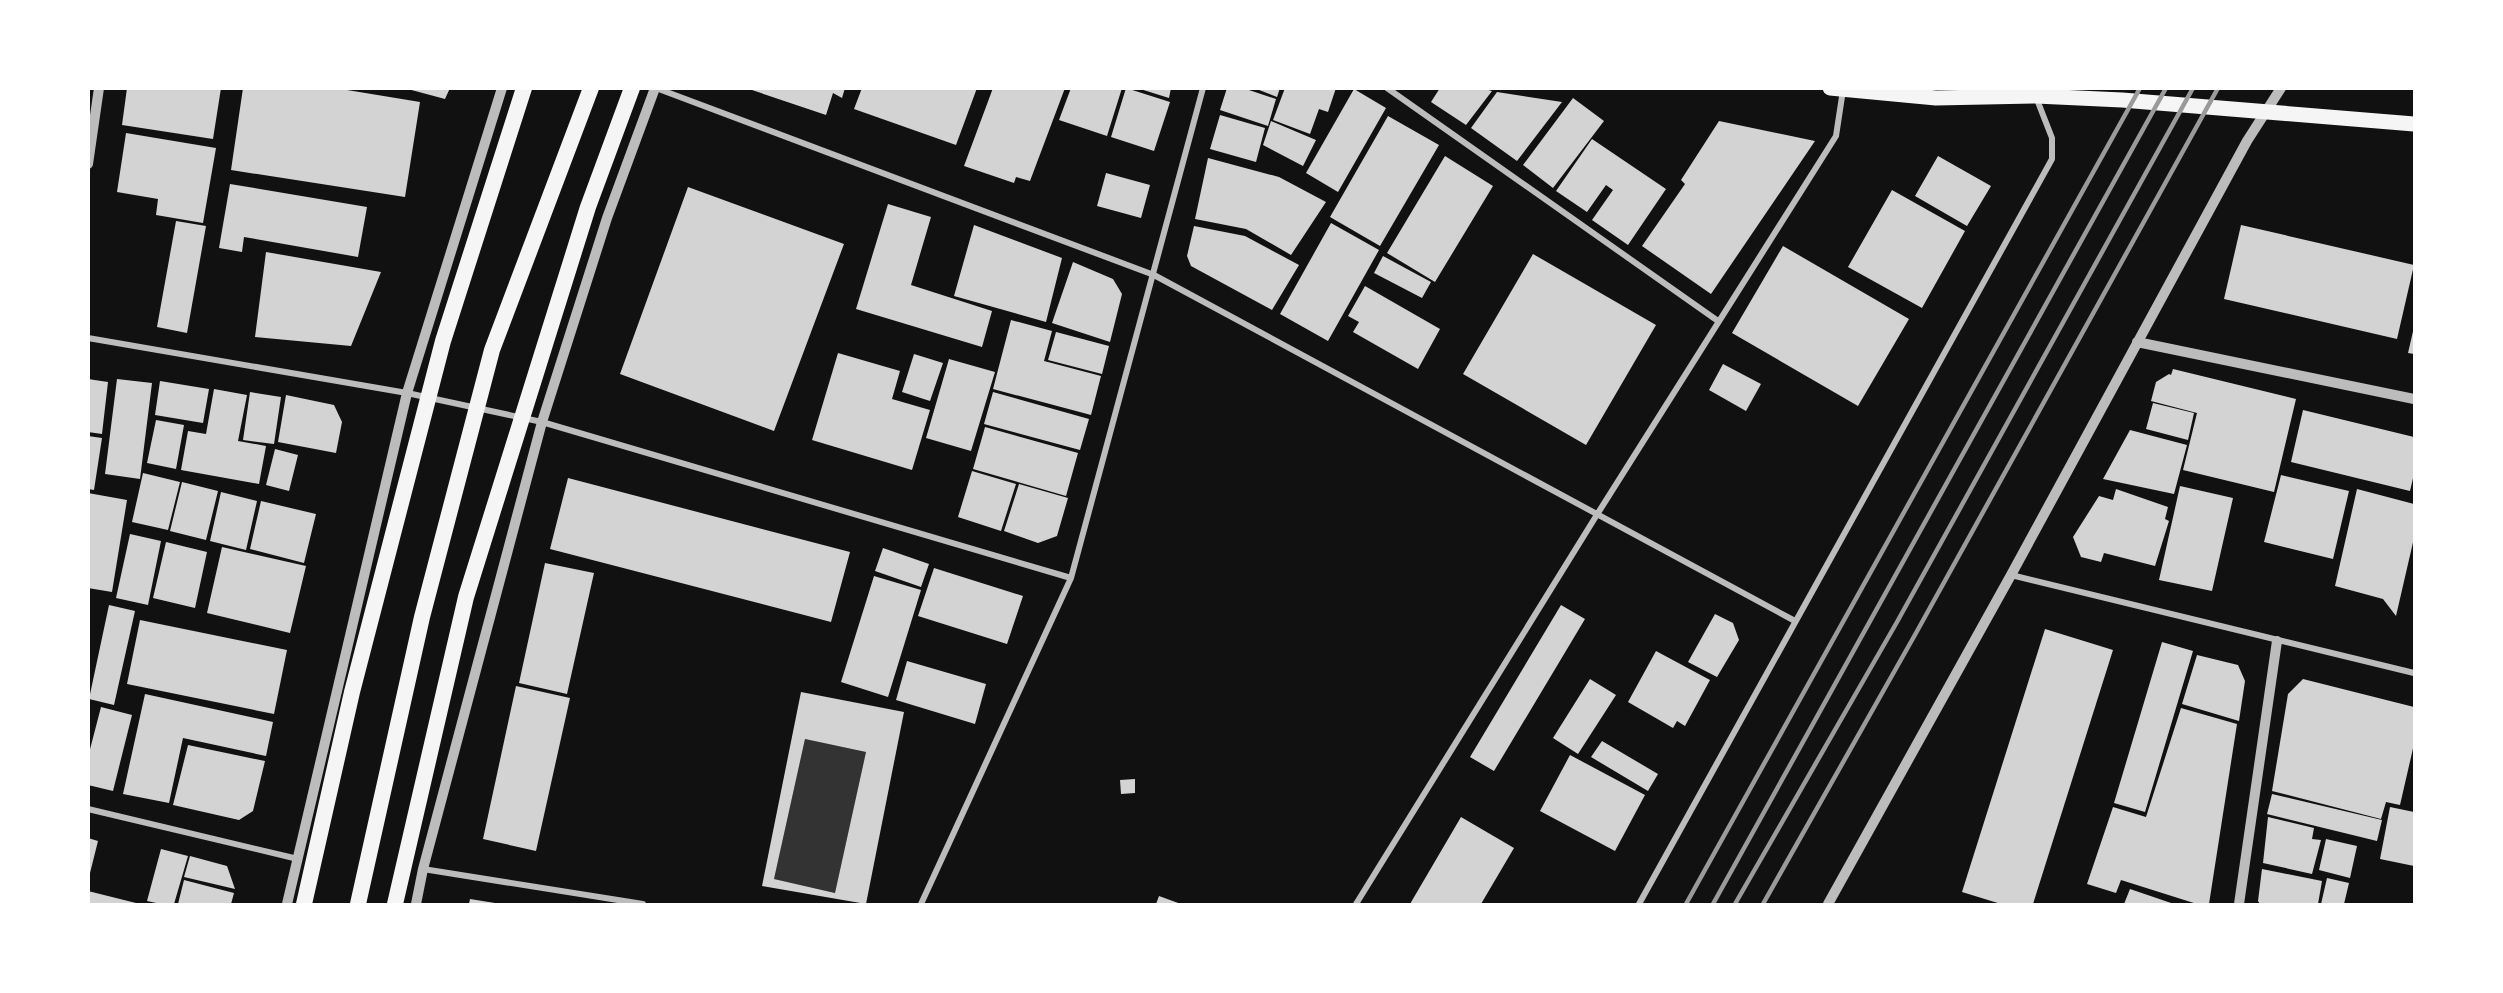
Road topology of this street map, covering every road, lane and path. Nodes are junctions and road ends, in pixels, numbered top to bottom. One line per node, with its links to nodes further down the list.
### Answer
1 (99, 88): 14 (street)
2 (502, 88): 19 (street)
3 (524, 88): 32 (highway)
4 (591, 88): 33 (highway)
5 (632, 88): 34 (highway)
6 (655, 88): 15 (street); 21 (street)
7 (1203, 88): 15 (street)
8 (1387, 88): 16 (street)
9 (2281, 88): 12 (street)
10 (1837, 89): 11 (main road); 16 (street)
11 (2035, 92): 12 (main road); 25 (street)
12 (2264, 113): 13 (main road); 18 (street)
13 (2415, 124)
14 (88, 164)
15 (1154, 275): 22 (street); 24 (street)
16 (1718, 321): 22 (street)
17 (88, 338): 19 (street)
18 (2137, 342): 20 (street); 23 (street)
19 (407, 393): 21 (street); 29 (street)
20 (2415, 399)
21 (542, 422): 24 (street); 30 (street)
22 (1598, 513): 25 (street); 38 (street)
23 (2011, 575): 26 (street); 40 (street)
24 (1071, 578): 37 (street)
25 (1796, 621): 39 (street)
26 (2277, 641): 27 (street); 41 (street)
27 (2415, 673)
28 (88, 809): 29 (street)
29 (298, 859): 31 (street)
30 (423, 869): 35 (street); 36 (street)
31 (287, 904)
32 (304, 904)
33 (358, 904)
34 (395, 904)
35 (416, 904)
36 (643, 904)
37 (921, 904)
38 (1356, 904)
39 (1639, 904)
40 (1828, 904)
41 (2239, 904)

